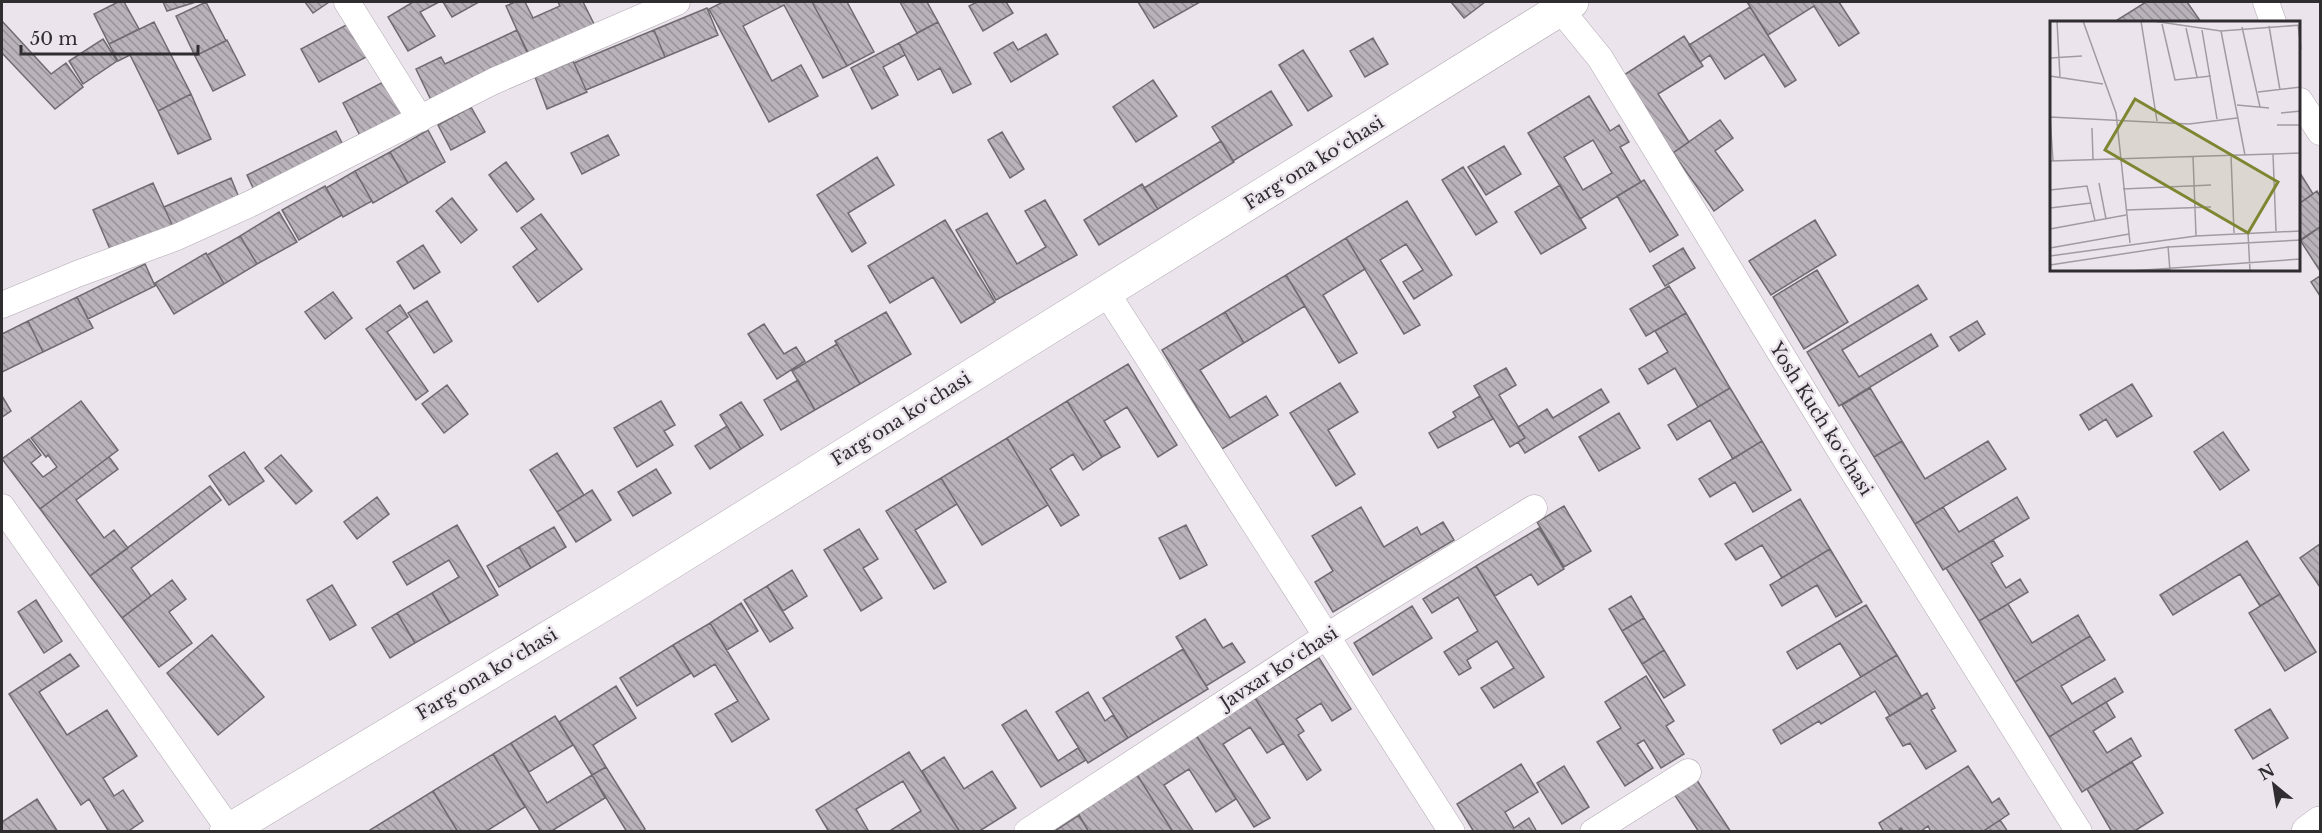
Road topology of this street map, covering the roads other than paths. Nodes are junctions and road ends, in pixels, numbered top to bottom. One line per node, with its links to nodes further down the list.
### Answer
1 (346, 2): 7 (street)
2 (677, 2): 7 (street)
3 (2266, 2): 5 (street)
4 (1566, 5): 9 (street, Fargʻona koʻchasi); 19 (street, Yosh Kuch koʻchasi)
5 (2273, 21)
6 (2301, 103): 8 (street)
7 (420, 119): 10 (street)
8 (2320, 132)
9 (1106, 292): 13 (street); 15 (street, Fargʻona koʻchasi)
10 (2, 305)
11 (2, 507): 15 (street)
12 (1534, 508): 13 (street, Javxar koʻchasi)
13 (1327, 636): 16 (street, Javxar koʻchasi); 17 (street)
14 (1688, 772): 18 (street)
15 (229, 831)
16 (1028, 831)
17 (1452, 831)
18 (1593, 831)
19 (2079, 831)

